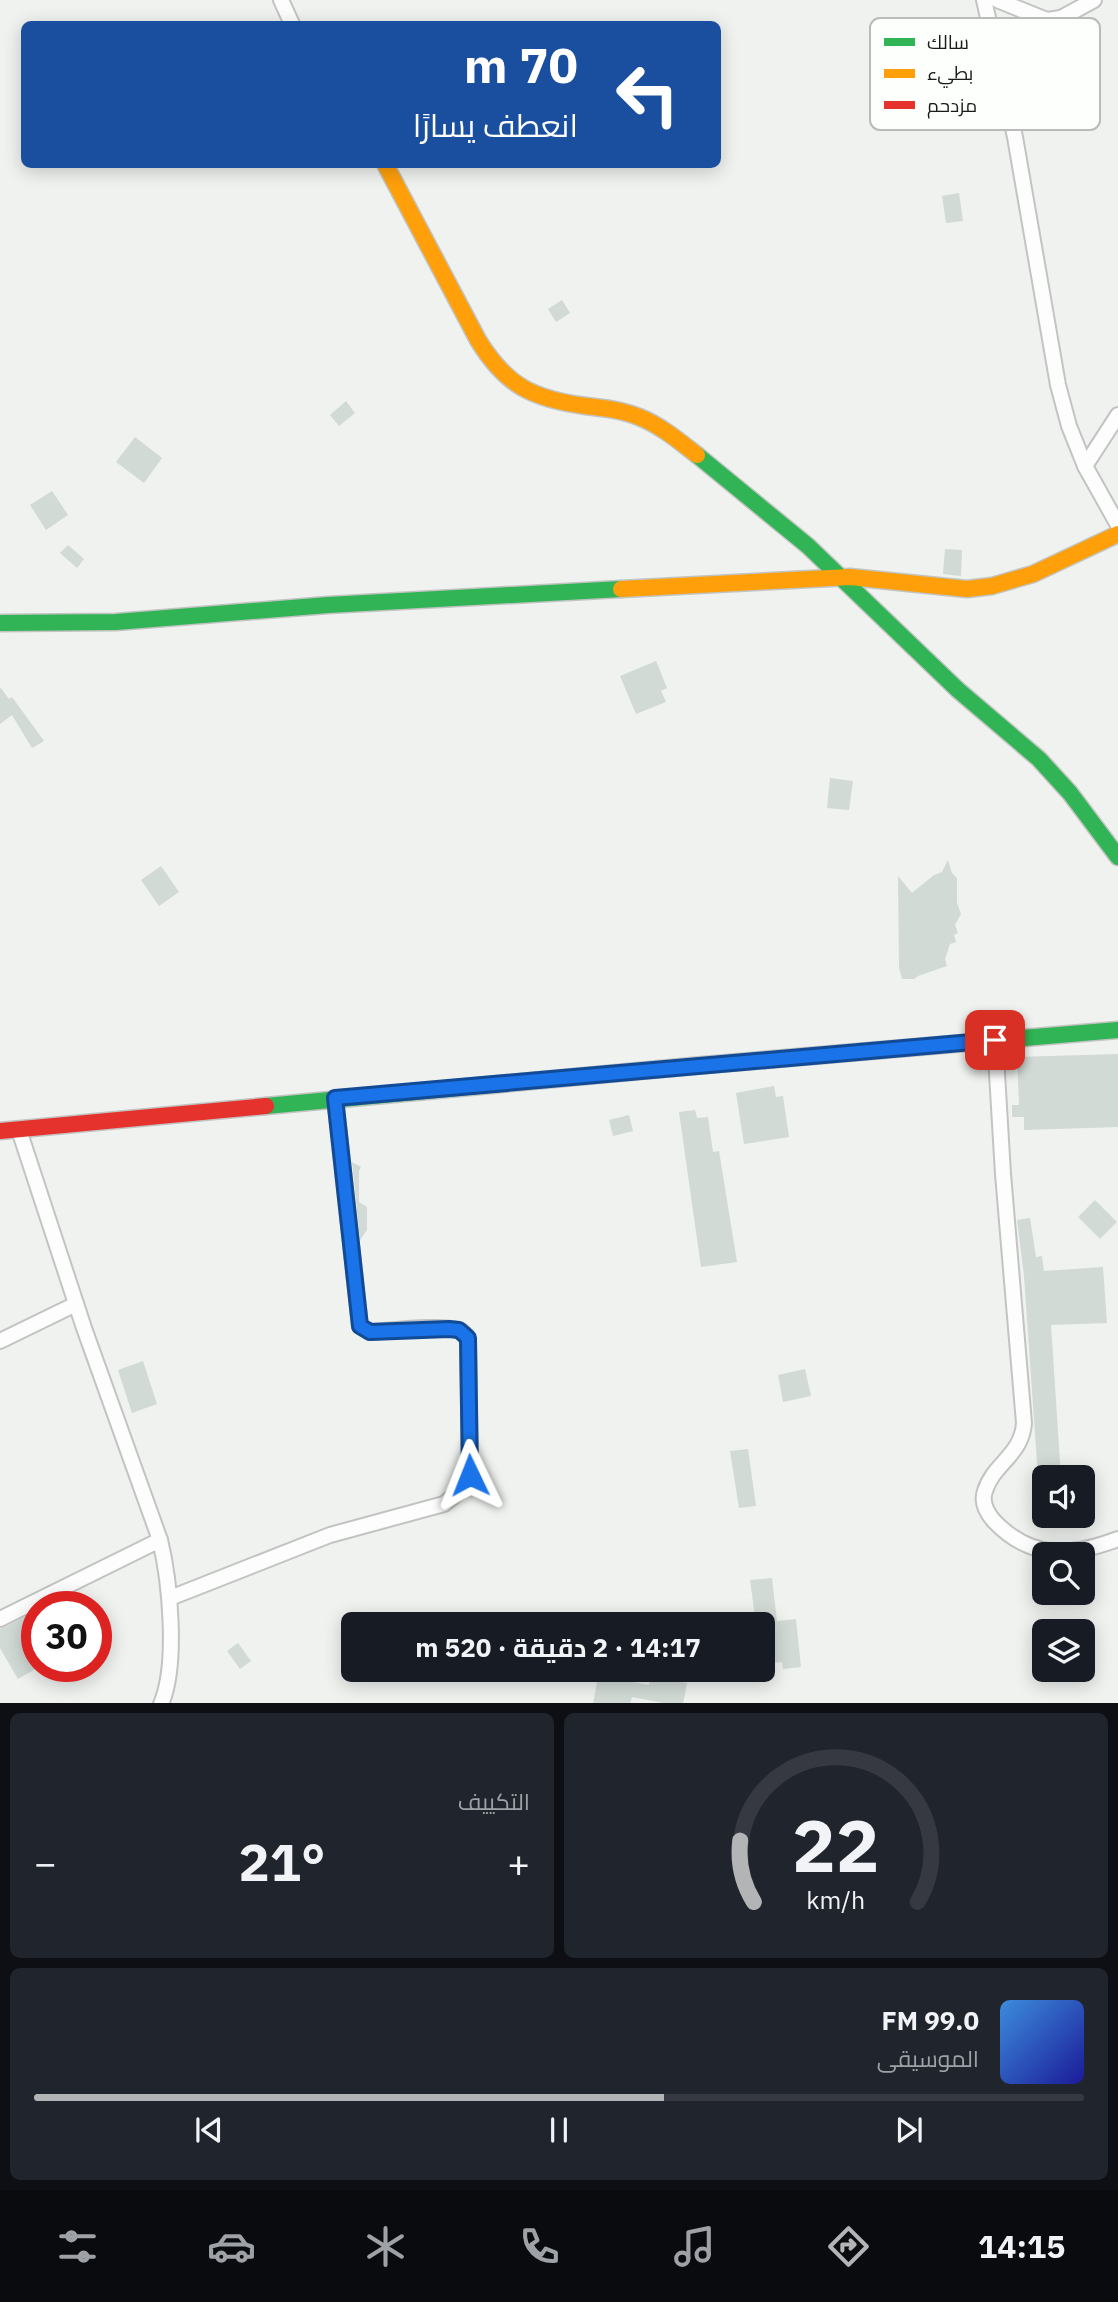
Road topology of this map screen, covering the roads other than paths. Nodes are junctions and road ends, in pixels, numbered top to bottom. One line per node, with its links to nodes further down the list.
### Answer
1 (281, 0): 8 (street)
2 (984, 0): 5 (street)
3 (997, 0): 6 (street)
4 (1094, 0): 7 (street)
5 (988, 18)
6 (1041, 18)
7 (1061, 18)
8 (291, 21)
9 (1012, 130): 12 (street)
10 (387, 168): 15 (street)
11 (1118, 415): 12 (street)
12 (1085, 466): 13 (street)
13 (1118, 525)
14 (1118, 534): 15 (street)
15 (842, 577): 16 (street); 17 (street)
16 (0, 623)
17 (1118, 857)
18 (1118, 1030): 19 (street)
19 (995, 1040): 20 (street); 25 (street)
20 (335, 1098): 21 (street); 27 (street)
21 (19, 1130): 22 (street); 23 (street)
22 (0, 1131)
23 (76, 1304): 24 (street); 26 (street)
24 (0, 1341)
25 (1118, 1539)
26 (160, 1540): 27 (street); 28 (street)
27 (170, 1598): 29 (street)
28 (0, 1619)
29 (161, 1703)

